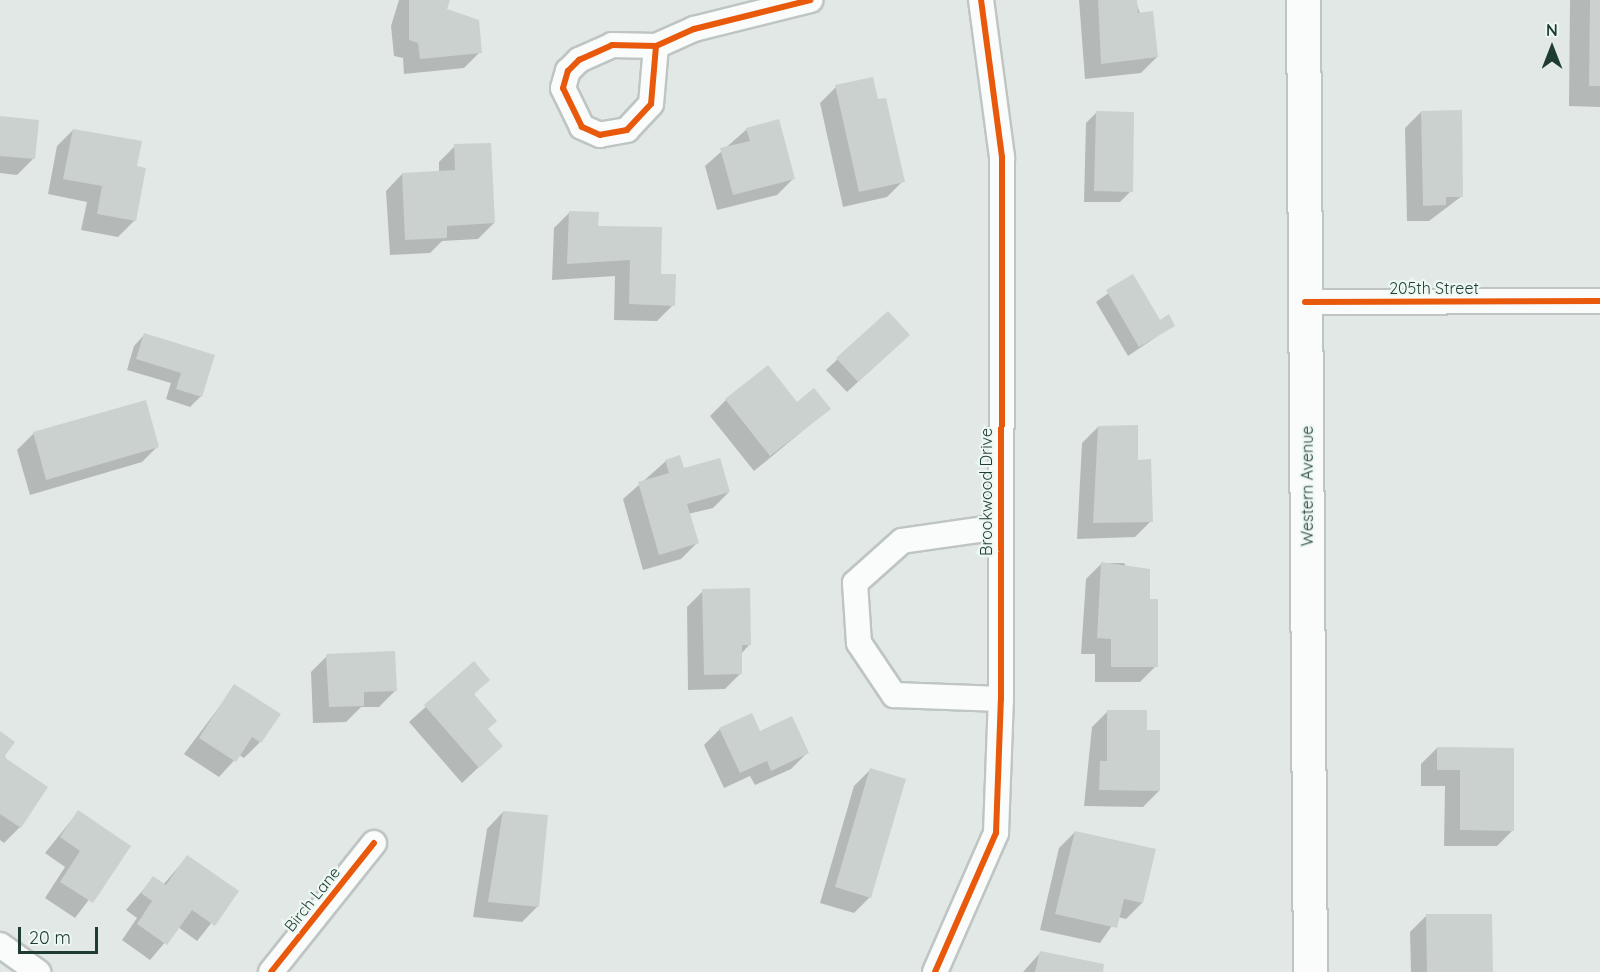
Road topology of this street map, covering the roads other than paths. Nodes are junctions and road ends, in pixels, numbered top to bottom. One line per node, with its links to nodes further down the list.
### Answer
1 (810, 0): 4 (street)
2 (981, 0): 7 (street, Brookwood Drive)
3 (1304, 0): 6 (main road, Western Avenue)
4 (656, 46)
5 (1600, 301): 6 (street, 205th Street)
6 (1305, 302): 14 (main road, Western Avenue)
7 (999, 527): 8 (street, Brookwood Drive); 8 (street)
8 (1001, 699): 13 (street, Brookwood Drive)
9 (375, 843): 12 (street, Birch Lane)
10 (0, 945): 11 (street)
11 (38, 972)
12 (271, 972)
13 (935, 972)
14 (1310, 972)

